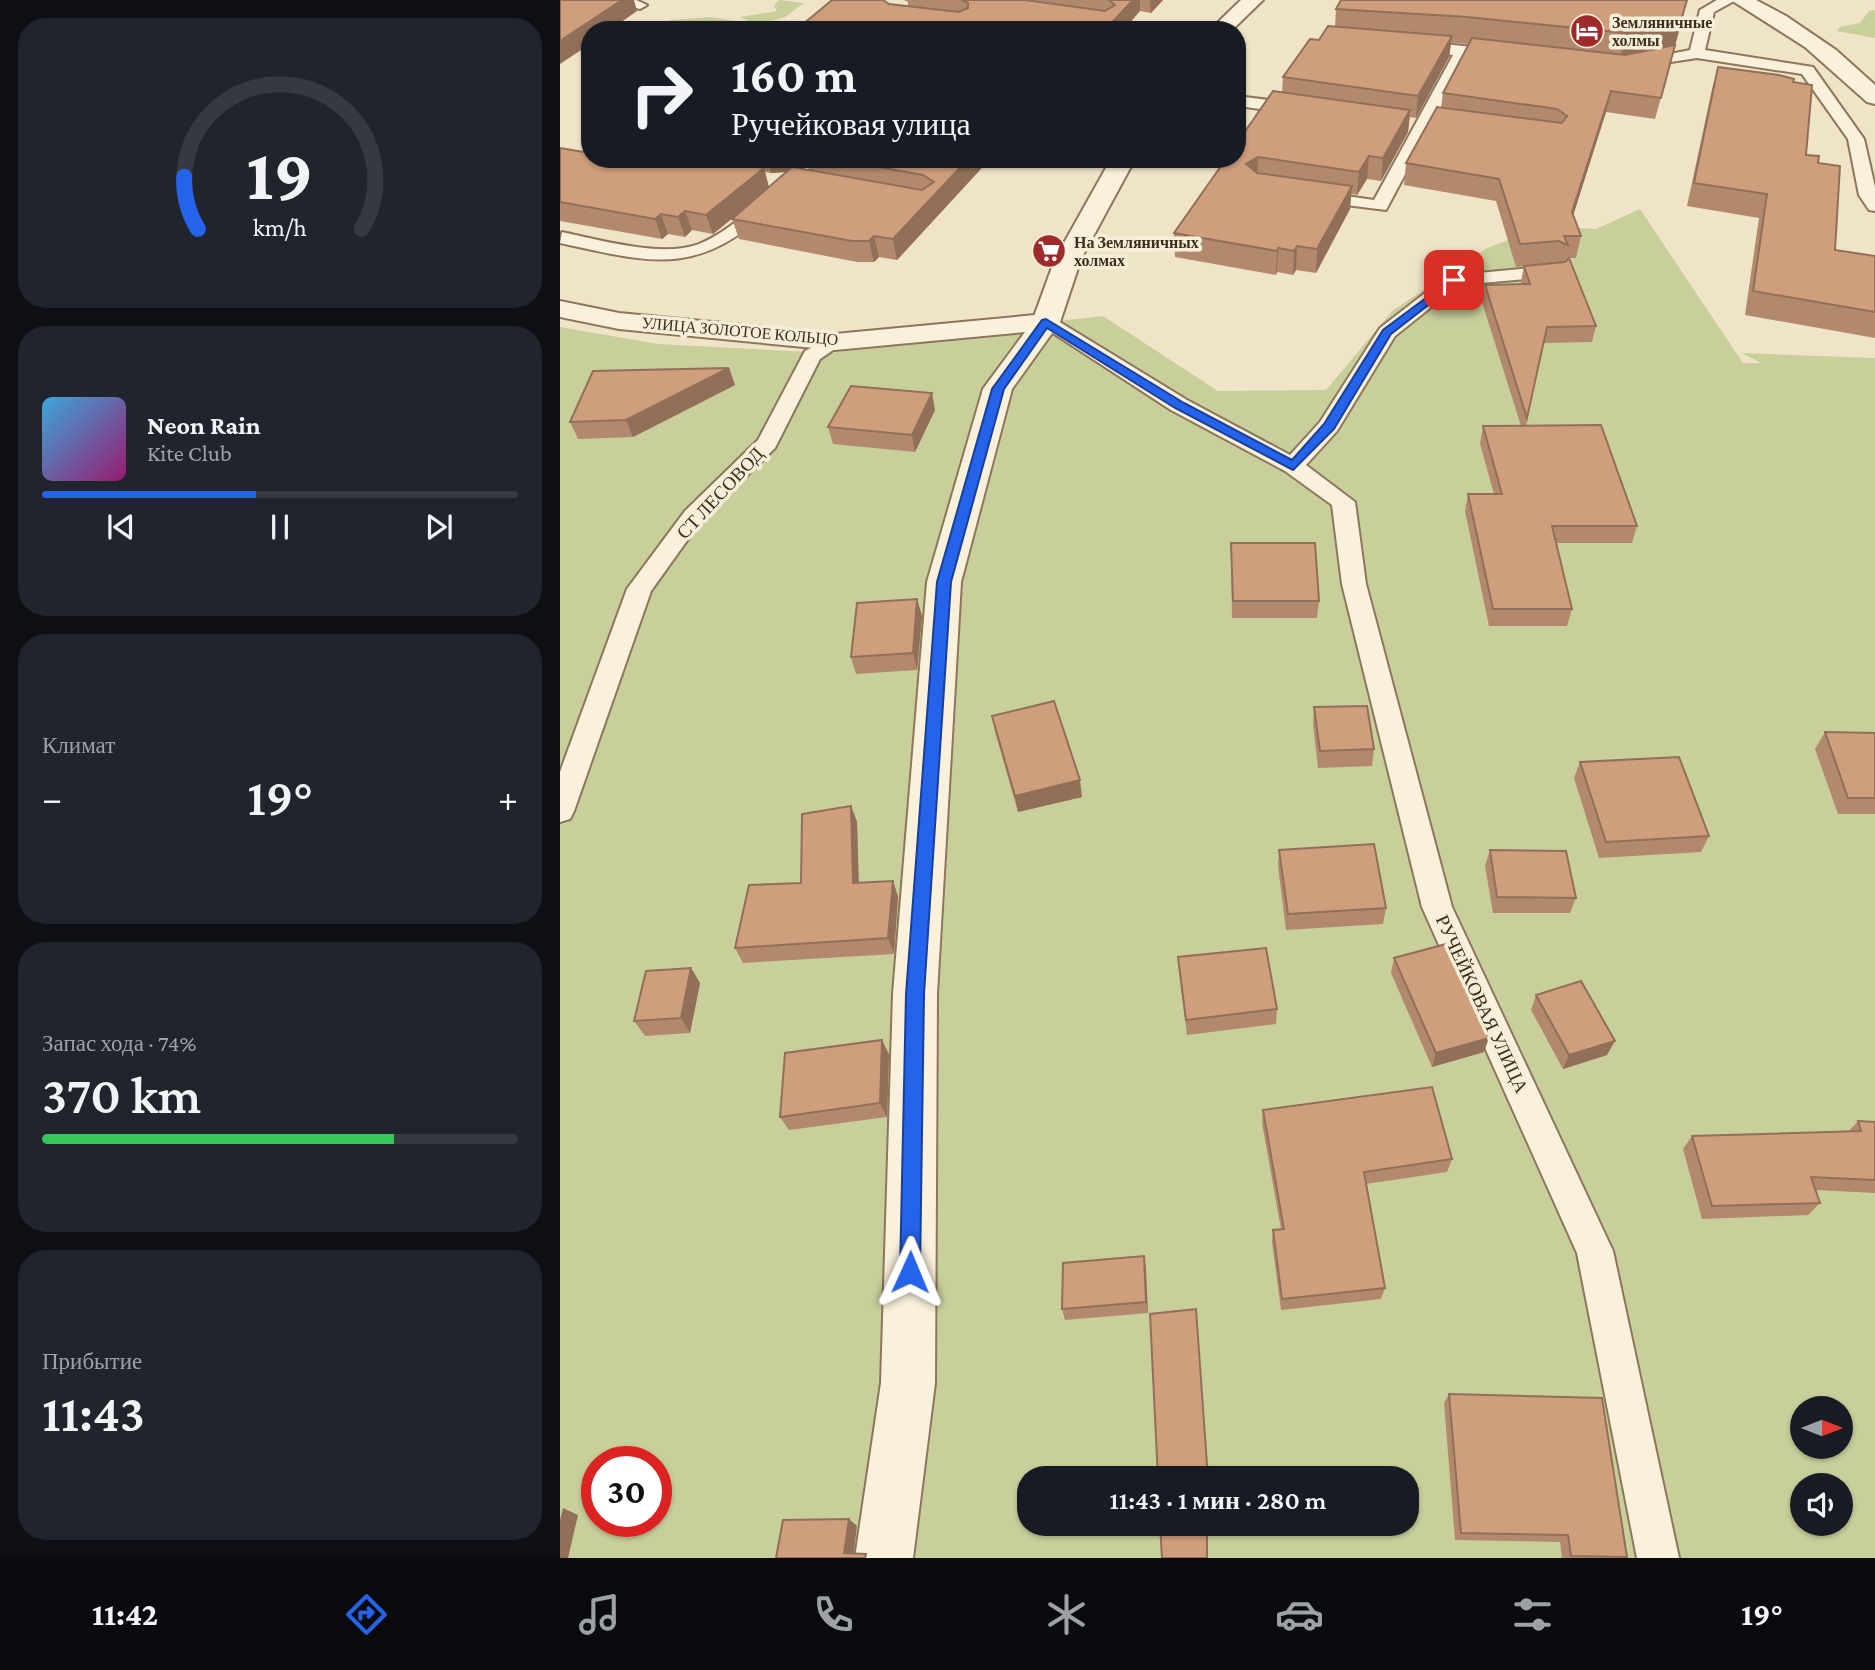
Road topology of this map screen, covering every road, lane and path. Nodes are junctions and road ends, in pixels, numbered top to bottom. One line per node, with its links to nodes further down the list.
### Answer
1 (613, 0): 5 (lane)
2 (1253, 0): 6 (street)
3 (1728, 0): 9 (lane)
4 (1741, 0): 12 (street)
5 (640, 5)
6 (1230, 21)
7 (1397, 45): 8 (lane)
8 (1464, 51): 10 (lane); 16 (lane)
9 (1697, 53): 11 (lane); 22 (lane)
10 (1513, 56)
11 (1620, 68)
12 (1875, 97)
13 (1246, 102): 14 (lane)
14 (1314, 111)
15 (1400, 124): 16 (lane)
16 (1432, 124): 21 (lane)
17 (808, 168): 20 (lane)
18 (1118, 168): 26 (street)
19 (759, 179): 20 (lane)
20 (800, 181): 23 (lane)
21 (1298, 194)
22 (1875, 206)
23 (562, 238)
24 (1554, 272): 28 (lane)
25 (560, 309): 27 (street, УЛИЦА ЗОЛОТОЕ КОЛЬЦО)
26 (1046, 323): 27 (street, УЛИЦА ЗОЛОТОЕ КОЛЬЦО); 28 (lane, РУЧЕЙКОВАЯ УЛИЦА); 30 (street)
27 (835, 342): 29 (lane, СТ ЛЕСОВОД)
28 (1293, 466): 31 (lane, РУЧЕЙКОВАЯ УЛИЦА)
29 (560, 811)
30 (884, 1558)
31 (1658, 1558)

